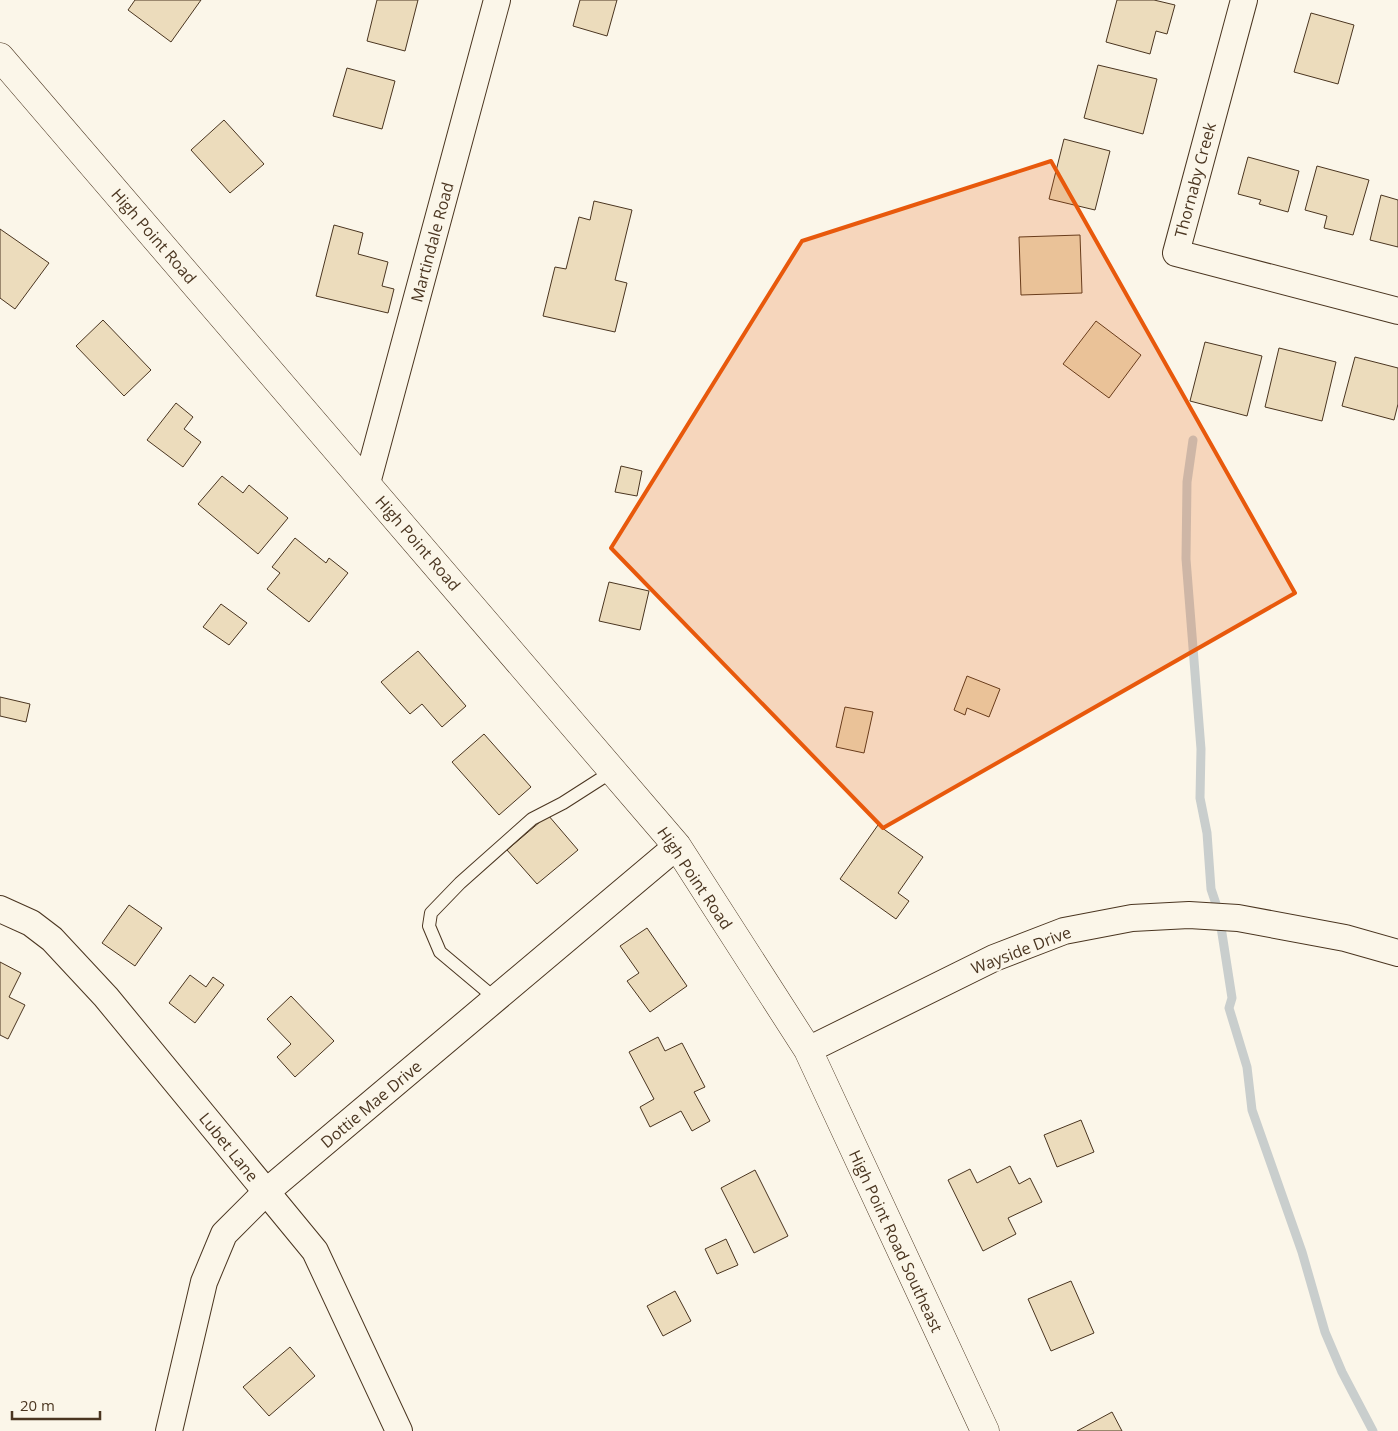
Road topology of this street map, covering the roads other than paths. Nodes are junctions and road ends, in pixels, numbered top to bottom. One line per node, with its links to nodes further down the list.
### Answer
1 (497, 0): 5 (street, Martindale Road)
2 (1244, 0): 4 (street, Thornaby Creek)
3 (0, 57): 5 (main road, High Point Road)
4 (1398, 311)
5 (367, 483): 6 (main road, High Point Road)
6 (614, 771): 7 (main road, High Point Road); 10 (lane)
7 (677, 846): 10 (street, Dottie Mae Drive); 11 (main road, High Point Road)
8 (0, 909): 12 (street, Lubet Lane)
9 (1398, 953): 11 (street, Wayside Drive)
10 (496, 999): 12 (street, Dottie Mae Drive)
11 (808, 1050): 15 (main road, High Point Road Southeast)
12 (266, 1192): 13 (street, Dottie Mae Drive); 14 (street, Lubet Lane)
13 (169, 1431)
14 (399, 1431)
15 (985, 1431)

